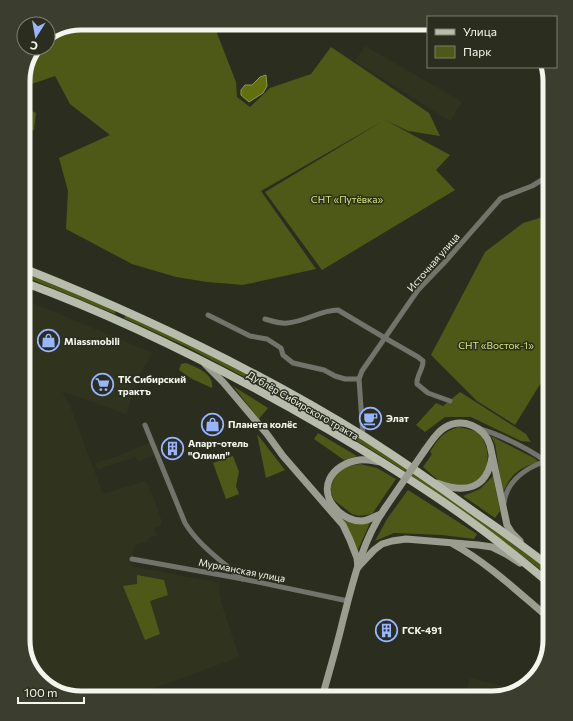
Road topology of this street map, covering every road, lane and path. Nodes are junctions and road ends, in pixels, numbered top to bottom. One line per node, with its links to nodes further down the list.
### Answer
1 (543, 179): 6 (street, Источная улица)
2 (30, 271): 12 (main road, Дублёр Сибирского тракта)
3 (30, 285): 7 (main road, Дублёр Сибирского тракта)
4 (208, 316): 8 (street)
5 (265, 319): 6 (street)
6 (385, 338): 8 (street, Источная улица); 9 (street)
7 (202, 361): 15 (main road, Дублёр Сибирского тракта); 26 (main road)
8 (359, 381): 12 (street)
9 (450, 401)
10 (145, 424): 28 (street)
11 (480, 429): 13 (main road); 14 (street); 19 (main road, bridge)
12 (363, 436): 17 (main road, Дублёр Сибирского тракта)
13 (492, 453): 17 (main road); 18 (main road)
14 (543, 460)
15 (381, 462): 19 (main road); 27 (main road, Дублёр Сибирского тракта)
16 (543, 465): 18 (street)
17 (420, 474): 23 (main road, Дублёр Сибирского тракта)
18 (503, 509): 23 (main road)
19 (383, 511): 26 (main road)
20 (451, 543): 21 (main road); 22 (main road); 26 (main road)
21 (478, 545): 22 (main road); 29 (main road)
22 (474, 557): 31 (main road)
23 (538, 557): 25 (main road, Дублёр Сибирского тракта)
24 (132, 559): 28 (street, Мурманская улица)
25 (543, 561)
26 (358, 567): 30 (main road)
27 (543, 578)
28 (243, 579): 30 (street, Мурманская улица)
29 (543, 579)
30 (348, 600): 32 (main road)
31 (543, 613)
32 (324, 691)

